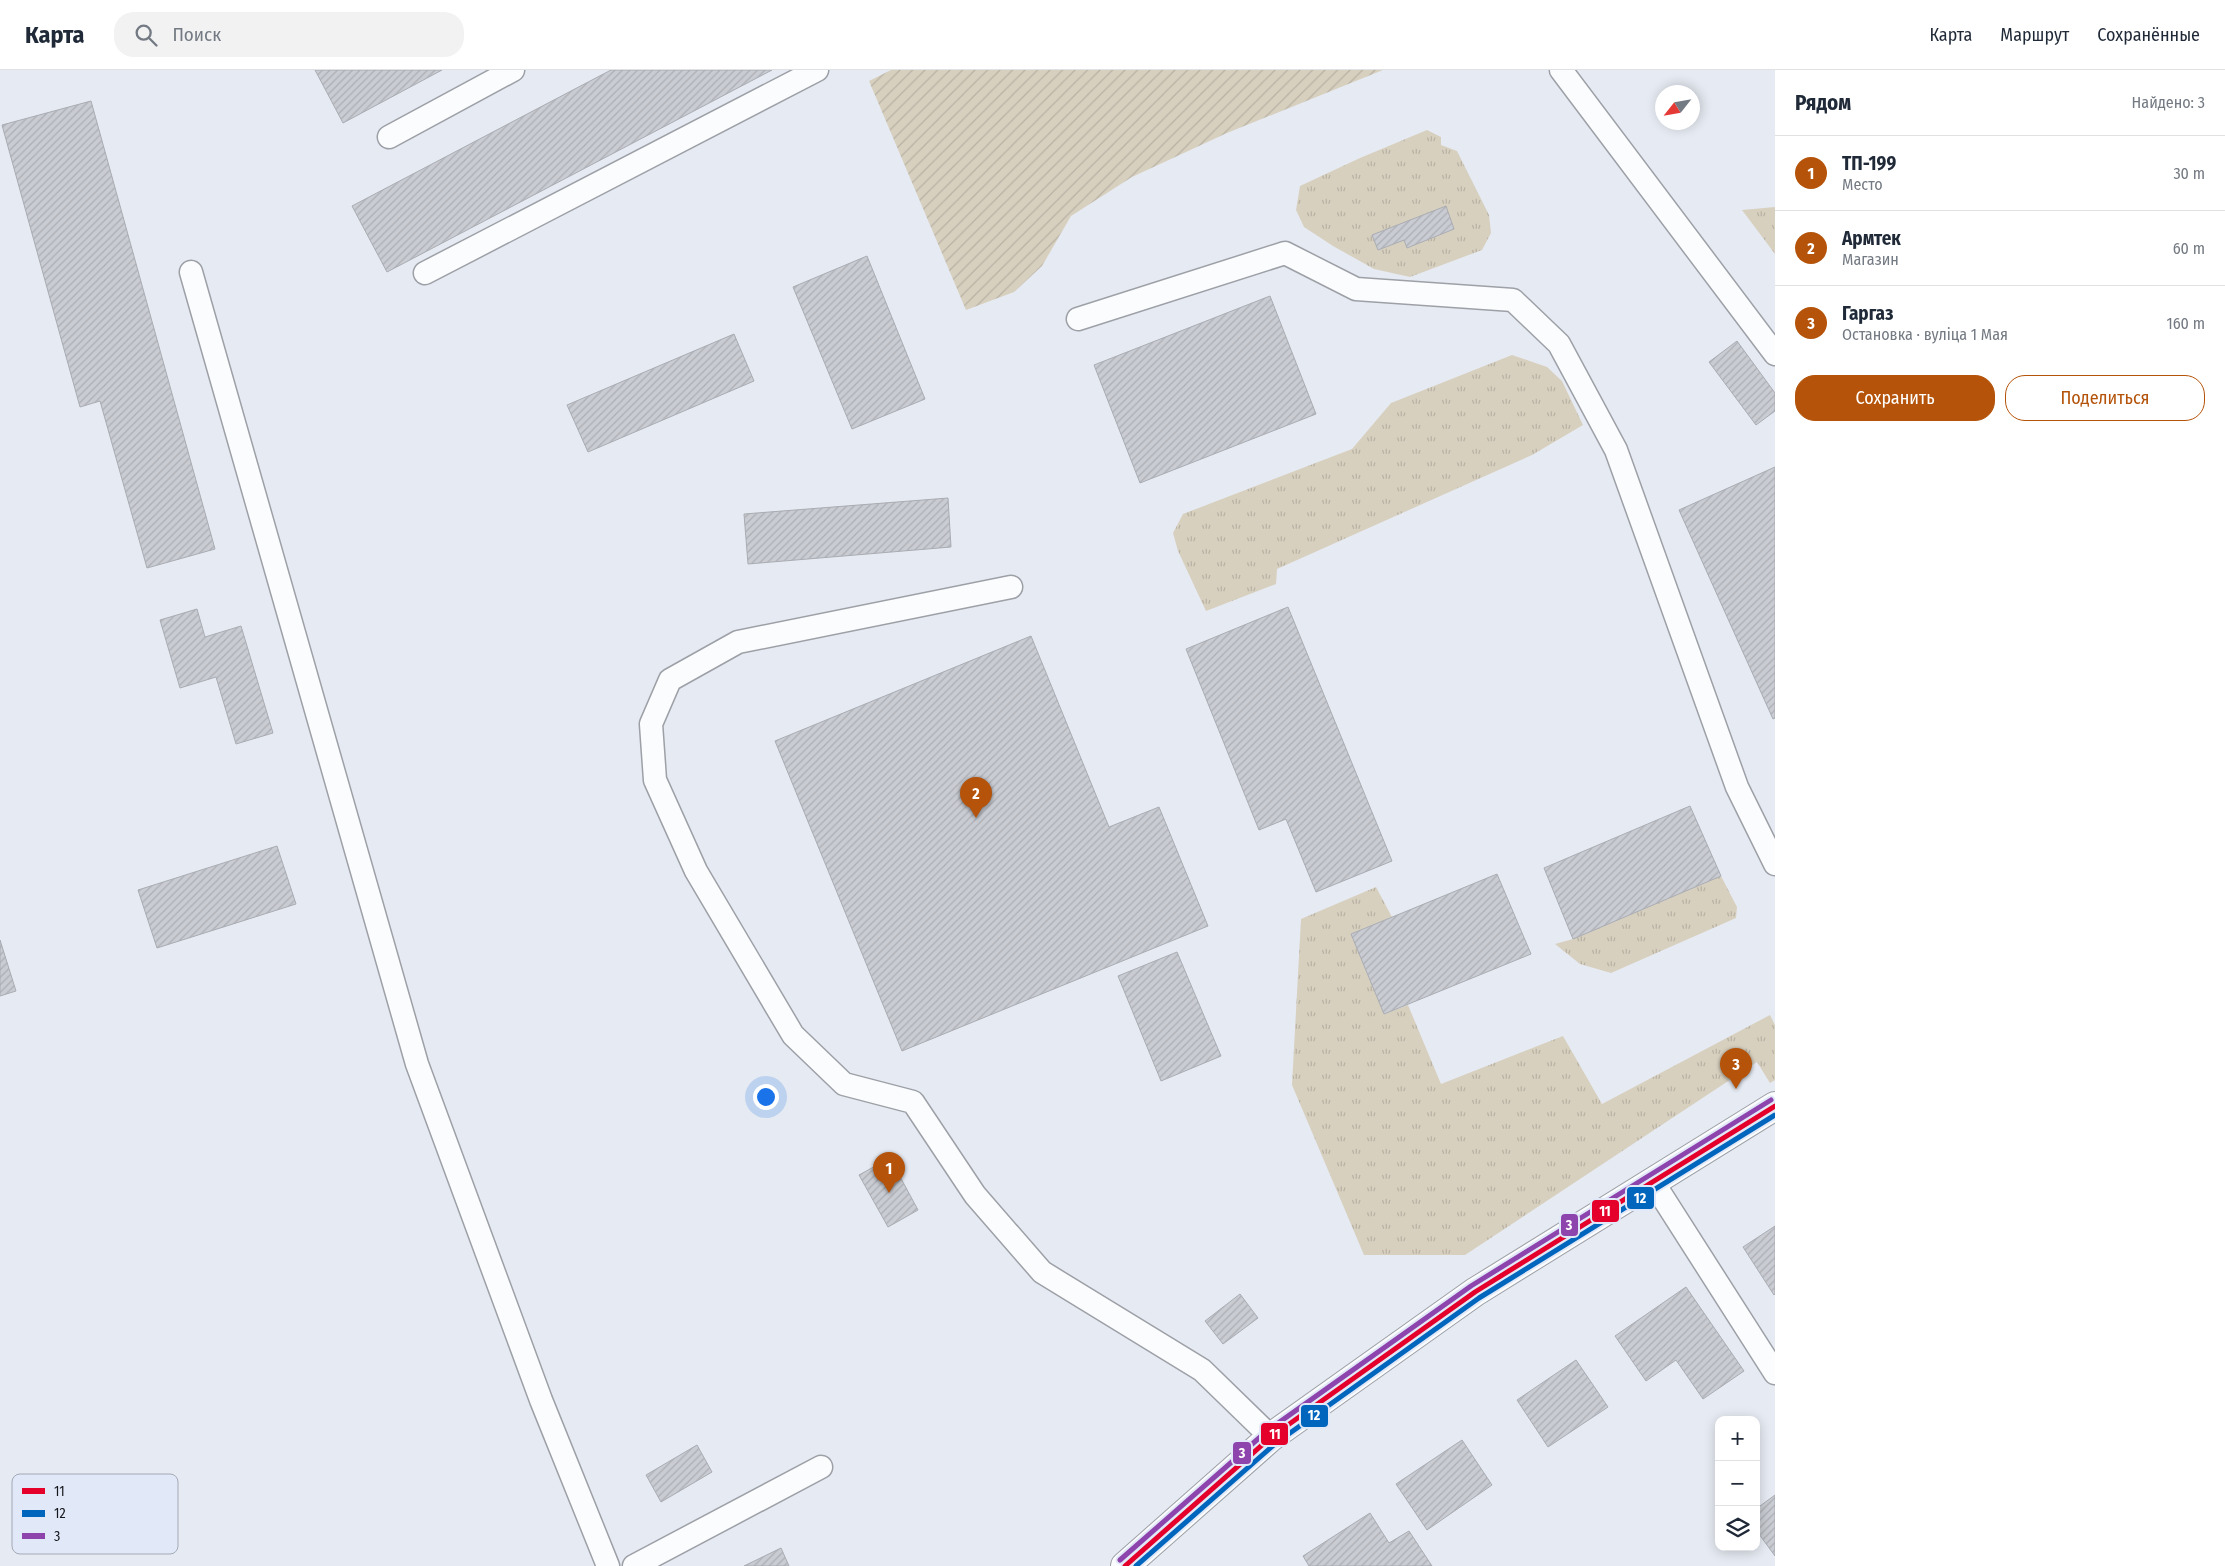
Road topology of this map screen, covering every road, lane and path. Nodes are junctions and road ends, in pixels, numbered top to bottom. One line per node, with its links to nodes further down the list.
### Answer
1 (513, 70): 4 (lane)
2 (817, 70): 6 (lane)
3 (1561, 70): 8 (lane)
4 (389, 137)
5 (191, 272): 16 (lane)
6 (425, 273)
7 (1078, 319): 10 (lane)
8 (1775, 354)
9 (1011, 586): 14 (lane)
10 (1775, 864)
11 (1775, 1106): 12 (street)
12 (1653, 1182): 13 (lane); 14 (street)
13 (1775, 1373)
14 (1271, 1437): 18 (street)
15 (821, 1467): 17 (lane)
16 (608, 1566)
17 (634, 1566)
18 (1125, 1566)

